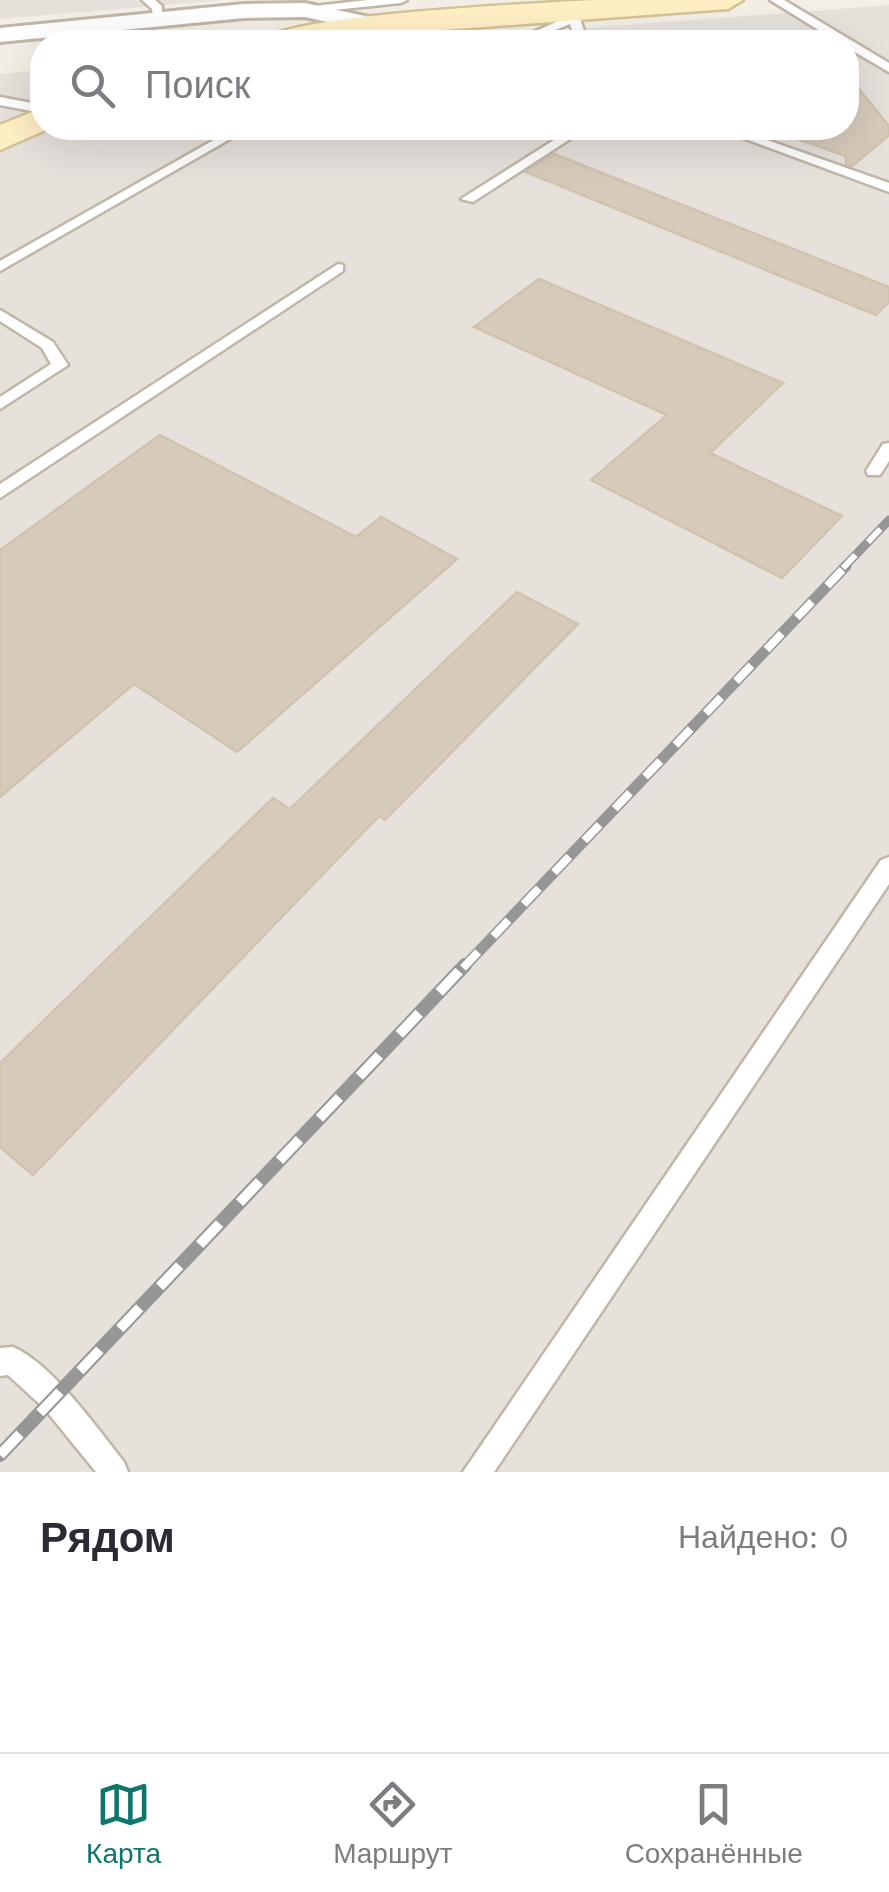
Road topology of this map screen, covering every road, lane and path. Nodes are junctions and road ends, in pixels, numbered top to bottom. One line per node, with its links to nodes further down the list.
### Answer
1 (401, 0): 7 (lane)
2 (728, 0): 5 (street)
3 (776, 0): 14 (lane)
4 (242, 6): 6 (street); 7 (street)
5 (582, 9): 8 (street); 13 (lane)
6 (153, 10): 10 (street)
7 (305, 10): 8 (street)
8 (374, 25): 11 (street); 12 (lane)
9 (30, 30): 15 (street)
10 (31, 30)
11 (345, 30)
12 (383, 30)
13 (541, 30)
14 (826, 30)
15 (0, 35)
16 (859, 50): 17 (lane)
17 (889, 68)
18 (0, 102): 19 (lane)
19 (30, 107)
20 (30, 124): 21 (street)
21 (0, 139)
22 (222, 140): 27 (lane)
23 (562, 140): 26 (lane)
24 (755, 140): 25 (lane)
25 (889, 188)
26 (468, 199)
27 (0, 266)
28 (338, 268): 33 (lane)
29 (0, 314): 30 (lane)
30 (0, 404)
31 (889, 448): 32 (lane)
32 (874, 471)
33 (0, 492)
34 (889, 866): 37 (lane)
35 (0, 1362): 36 (lane)
36 (114, 1472)
37 (477, 1472)

